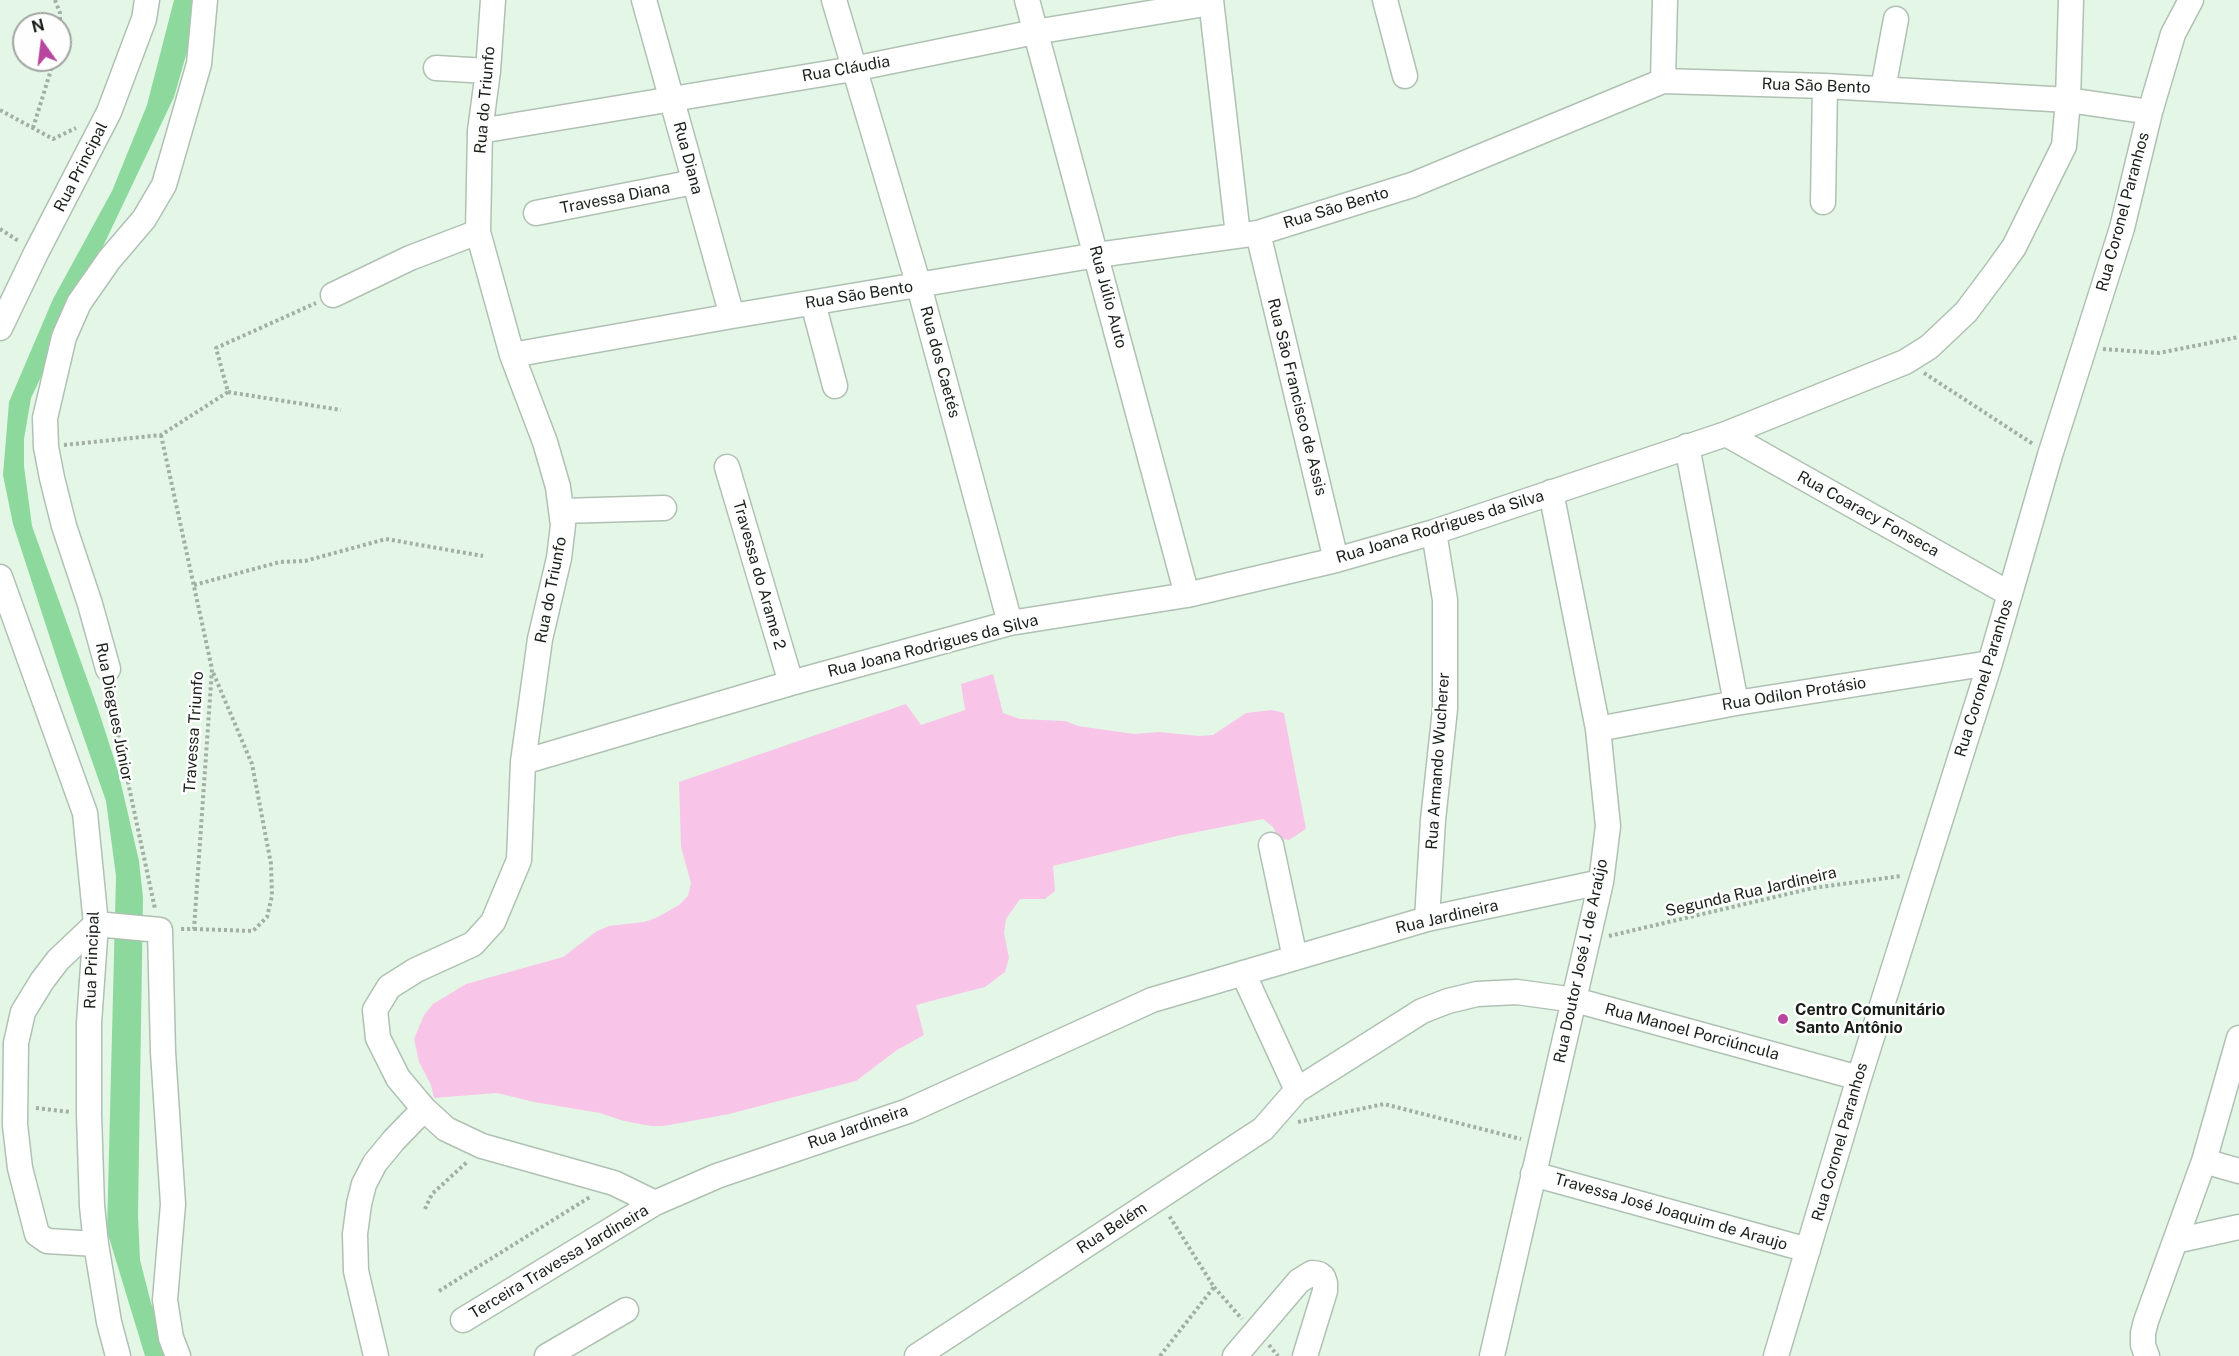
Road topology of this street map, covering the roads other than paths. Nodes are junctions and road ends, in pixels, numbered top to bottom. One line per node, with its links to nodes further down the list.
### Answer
1 (147, 0): 35 (street, Rua Principal)
2 (205, 0): 51 (street, Rua Diegues Júnior)
3 (493, 0): 16 (street, Rua do Triunfo)
4 (644, 0): 21 (street, Rua Diana)
5 (834, 0): 15 (street, Rua dos Caetés)
6 (1027, 0): 13 (street, Rua Júlio Auto)
7 (1385, 0): 17 (street)
8 (1665, 0): 18 (street)
9 (2071, 0): 22 (street, Rua Joana Rodrigues da Silva)
10 (2191, 0): 23 (street, Rua Coronel Paranhos)
11 (1211, 2): 13 (street, Rua Cláudia); 29 (street, Rua São Francisco de Assis)
12 (1896, 19): 20 (street)
13 (1035, 32): 15 (street, Rua Cláudia); 30 (street, Rua Júlio Auto)
14 (436, 68): 16 (street)
15 (853, 69): 21 (street, Rua Cláudia); 31 (street, Rua dos Caetés)
16 (488, 70): 24 (street, Rua do Triunfo)
17 (1405, 76)
18 (1663, 81): 19 (street, Rua São Bento); 29 (street, Rua São Bento)
19 (1825, 86): 20 (street, Rua São Bento); 26 (street)
20 (1883, 89): 22 (street, Rua São Bento)
21 (672, 99): 24 (street, Rua Cláudia); 25 (street, Rua Diana)
22 (2068, 100): 23 (street, Rua São Bento); 38 (street, Rua Joana Rodrigues da Silva)
23 (2150, 112): 47 (street, Rua Coronel Paranhos)
24 (480, 131): 28 (street, Rua do Triunfo)
25 (694, 183): 27 (street, Travessa Diana); 34 (street, Rua Diana)
26 (1822, 202)
27 (536, 213)
28 (478, 232): 32 (street); 36 (street, Rua do Triunfo)
29 (1248, 234): 30 (street, Rua São Bento); 45 (street, Rua São Francisco de Assis)
30 (1097, 255): 31 (street, Rua São Bento); 48 (street, Rua Júlio Auto)
31 (920, 286): 33 (street, Rua São Bento); 49 (street, Rua dos Caetés)
32 (333, 295)
33 (813, 303): 34 (street, Rua São Bento); 37 (street)
34 (732, 316): 36 (street, Rua São Bento)
35 (0, 328)
36 (512, 356): 43 (street, Rua do Triunfo)
37 (835, 386)
38 (1726, 434): 39 (street, Rua Joana Rodrigues da Silva); 47 (street, Rua Coaracy Fonseca)
39 (1687, 446): 41 (street, Rua Joana Rodrigues da Silva); 53 (street)
40 (727, 467): 52 (street, Travessa do Arame 2)
41 (1551, 492): 44 (street, Rua Joana Rodrigues da Silva); 54 (street, Rua Doutor José J. de Araújo)
42 (664, 508): 43 (street)
43 (562, 511): 55 (street, Rua do Triunfo)
44 (1434, 532): 45 (street, Rua Joana Rodrigues da Silva); 58 (street, Rua Armando Wucherer)
45 (1336, 560): 48 (street, Rua Joana Rodrigues da Silva)
46 (0, 577): 59 (street, Rua Principal)
47 (2010, 594): 50 (street, Rua Coronel Paranhos)
48 (1186, 595): 49 (street, Rua Joana Rodrigues da Silva)
49 (1010, 623): 52 (street, Rua Joana Rodrigues da Silva)
50 (1990, 663): 53 (street, Rua Odilon Protásio); 64 (street, Rua Coronel Paranhos)
51 (108, 669)
52 (790, 683): 55 (street, Rua Joana Rodrigues da Silva)
53 (1736, 703): 54 (street, Rua Odilon Protásio)
54 (1599, 729): 57 (street, Rua Doutor José J. de Araújo)
55 (523, 762): 66 (street, Rua do Triunfo)
56 (1271, 845): 60 (street)
57 (1601, 882): 58 (street, Rua Jardineira); 62 (street, Rua Doutor José J. de Araújo)
58 (1427, 920): 60 (street, Rua Jardineira)
59 (101, 925): 73 (street, Rua Principal); 73 (street); 78 (street)
60 (1295, 958): 61 (street, Rua Jardineira)
61 (1243, 973): 65 (street); 70 (street, Rua Jardineira)
62 (1575, 1000): 64 (street, Rua Manoel Porciúncula); 65 (street, Rua Manoel Porciúncula); 69 (street, Rua Doutor José J. de Araújo)
63 (2239, 1038): 67 (street)
64 (1859, 1078): 74 (street, Rua Coronel Paranhos)
65 (1297, 1090): 81 (street, Rua Belém)
66 (424, 1109): 70 (street); 79 (street)
67 (2204, 1161): 68 (street); 72 (street)
68 (2239, 1171)
69 (1533, 1174): 74 (street, Travessa José Joaquim de Araujo); 84 (street, Rua Doutor José J. de Araújo)
70 (656, 1203): 76 (street, Terceira Travessa Jardineira)
71 (2239, 1227): 72 (street)
72 (2175, 1241): 86 (street)
73 (96, 1244): 77 (street, Rua Principal)
74 (1809, 1250): 85 (street, Rua Coronel Paranhos)
75 (626, 1310): 80 (street)
76 (463, 1320)
77 (118, 1356)
78 (178, 1356)
79 (376, 1356)
80 (547, 1356)
81 (917, 1356)
82 (1235, 1356): 83 (street)
83 (1305, 1356)
84 (1492, 1356)
85 (1776, 1356)
86 (2147, 1356)

